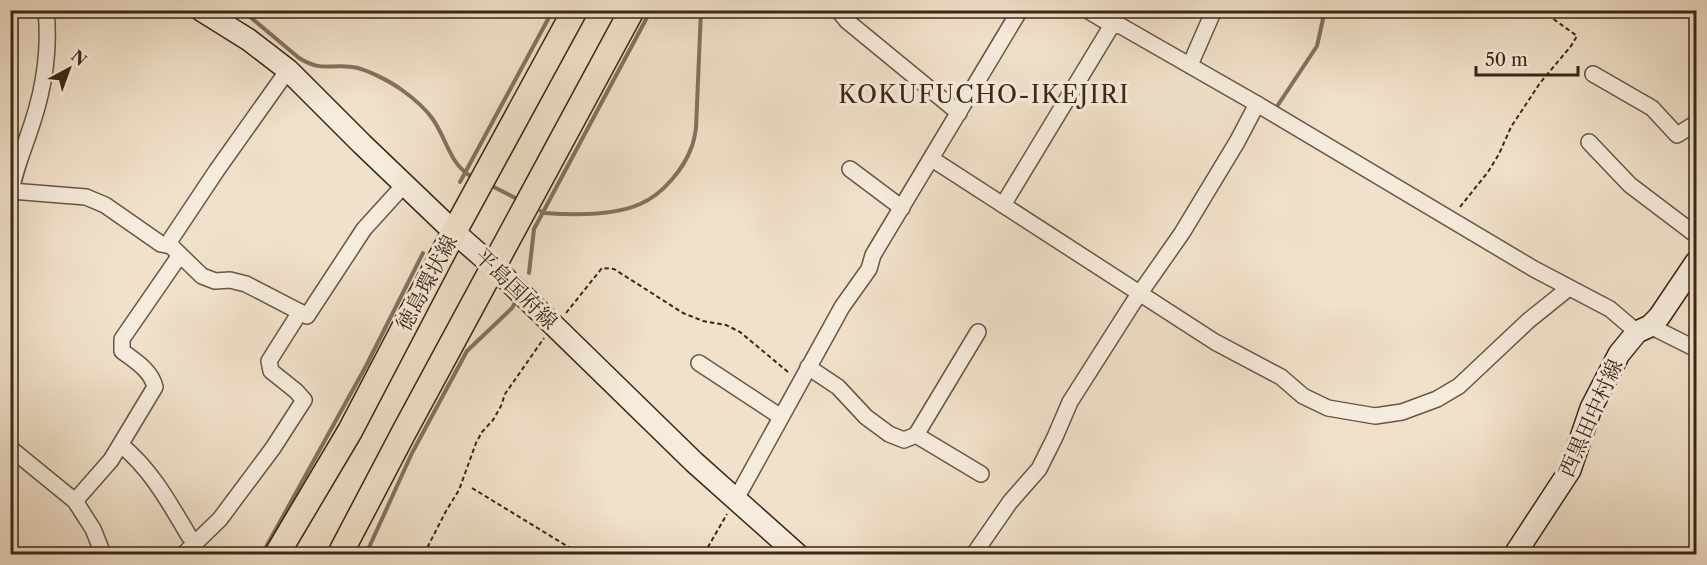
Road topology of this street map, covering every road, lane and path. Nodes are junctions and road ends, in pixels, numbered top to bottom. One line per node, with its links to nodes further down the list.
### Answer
1 (46, 10): 21 (street)
2 (575, 10): 25 (main road, 徳島環状線)
3 (632, 10): 29 (main road)
4 (838, 10): 15 (street)
5 (1020, 10): 15 (street)
6 (1088, 10): 10 (street)
7 (1214, 10): 11 (street)
8 (1541, 10): 24 (path)
9 (204, 11): 12 (main road, 平島国府線)
10 (1112, 25): 11 (street); 22 (street)
11 (1190, 65): 14 (street)
12 (288, 70): 20 (main road, 平島国府線); 27 (street)
13 (1593, 74): 16 (street)
14 (1257, 104): 24 (street); 31 (street)
15 (959, 113): 18 (street)
16 (1696, 123)
17 (1589, 142): 26 (street)
18 (932, 159): 22 (street); 23 (street)
19 (850, 169): 23 (street)
20 (404, 185): 25 (main road, 平島国府線); 32 (street)
21 (11, 195): 27 (street)
22 (1003, 205): 31 (street)
23 (902, 208): 37 (street)
24 (1450, 220): 30 (street)
25 (454, 232): 29 (main road, 平島国府線); 50 (main road, 徳島環状線)
26 (1696, 235)
27 (175, 250): 32 (street); 40 (street)
28 (1696, 262): 33 (main road, 西黒田中村線)
29 (494, 267): 44 (main road, 平島国府線); 51 (main road)
30 (1569, 288): 31 (street); 33 (street)
31 (1140, 294): 55 (street)
32 (300, 312): 46 (street)
33 (1643, 329): 35 (street); 56 (main road, 西黒田中村線)
34 (978, 332): 39 (street)
35 (1696, 349)
36 (699, 363): 38 (street)
37 (808, 368): 38 (street); 39 (street)
38 (781, 417): 44 (street)
39 (916, 435): 42 (street)
40 (121, 445): 45 (street); 46 (street)
41 (10, 448): 45 (street)
42 (981, 474)
43 (472, 488): 52 (path)
44 (736, 498): 53 (path); 54 (main road, 平島国府線)
45 (75, 501): 47 (street)
46 (195, 542): 49 (street)
47 (100, 548): 48 (street)
48 (115, 555)
49 (184, 555)
50 (277, 555)
51 (340, 555)
52 (580, 555)
53 (704, 555)
54 (797, 555)
55 (974, 555)
56 (1515, 555)

